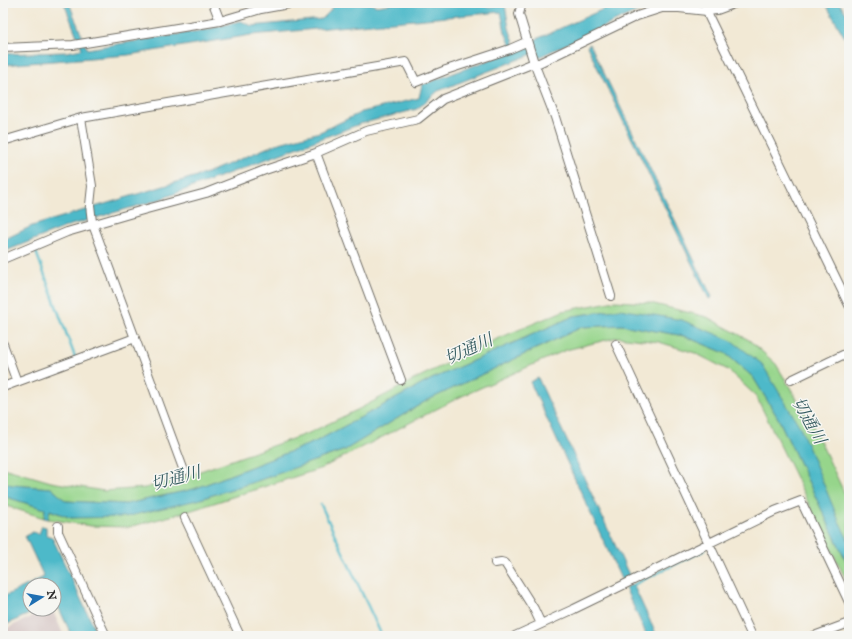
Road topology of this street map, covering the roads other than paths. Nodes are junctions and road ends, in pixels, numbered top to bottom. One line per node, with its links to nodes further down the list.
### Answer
1 (213, 3): 6 (street)
2 (294, 3): 6 (street)
3 (522, 3): 7 (street)
4 (736, 3): 5 (street)
5 (706, 7): 9 (street); 16 (street)
6 (220, 21): 8 (street)
7 (527, 44): 9 (street); 10 (street)
8 (3, 48)
9 (533, 59): 12 (street); 15 (street)
10 (81, 118): 11 (street); 13 (street)
11 (3, 141)
12 (316, 153): 13 (street); 21 (street)
13 (93, 224): 14 (street); 17 (street)
14 (3, 259)
15 (611, 296)
16 (849, 305)
17 (135, 338): 23 (street); 25 (street)
18 (3, 344): 23 (street)
19 (616, 344): 28 (street)
20 (849, 352): 22 (street)
21 (401, 380)
22 (791, 380)
23 (17, 382): 24 (street)
24 (3, 387)
25 (184, 471)
26 (185, 518): 35 (street)
27 (58, 526): 34 (street)
28 (708, 543): 30 (street); 32 (street); 36 (street)
29 (495, 563): 32 (street)
30 (849, 602)
31 (849, 623): 37 (street)
32 (541, 624): 33 (street)
33 (518, 635)
34 (106, 636)
35 (240, 636)
36 (752, 636)
37 (814, 636)

